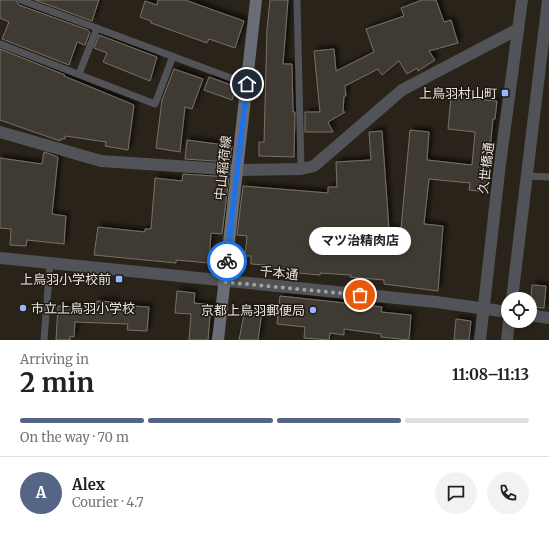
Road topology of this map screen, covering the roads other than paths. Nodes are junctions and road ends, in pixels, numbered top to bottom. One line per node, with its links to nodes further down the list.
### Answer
1 (21, 0): 6 (lane)
2 (256, 0): 11 (main road, 中山稲荷線)
3 (297, 0): 13 (lane)
4 (522, 0): 7 (street, 久世橋通)
5 (548, 0): 15 (street)
6 (97, 28): 9 (lane); 10 (lane)
7 (518, 29): 13 (street); 21 (street, 久世橋通)
8 (0, 44): 10 (lane)
9 (173, 56): 10 (lane); 11 (lane)
10 (79, 74)
11 (247, 84): 14 (main road, 中山稲荷線)
12 (0, 132): 14 (street)
13 (301, 169): 14 (street)
14 (237, 170): 19 (main road, 中山稲荷線)
15 (527, 176): 16 (lane); 20 (street)
16 (549, 177)
17 (0, 258): 18 (street, 千本通)
18 (50, 263): 19 (street, 千本通); 26 (lane)
19 (225, 282): 21 (street, 千本通); 27 (main road, 中山稲荷線)
20 (513, 292)
21 (484, 308): 22 (street, 千本通); 28 (street, 久世橋通)
22 (501, 311)
23 (537, 316): 24 (street)
24 (549, 318)
25 (508, 328): 29 (street)
26 (44, 340)
27 (218, 340)
28 (480, 340)
29 (507, 340)

